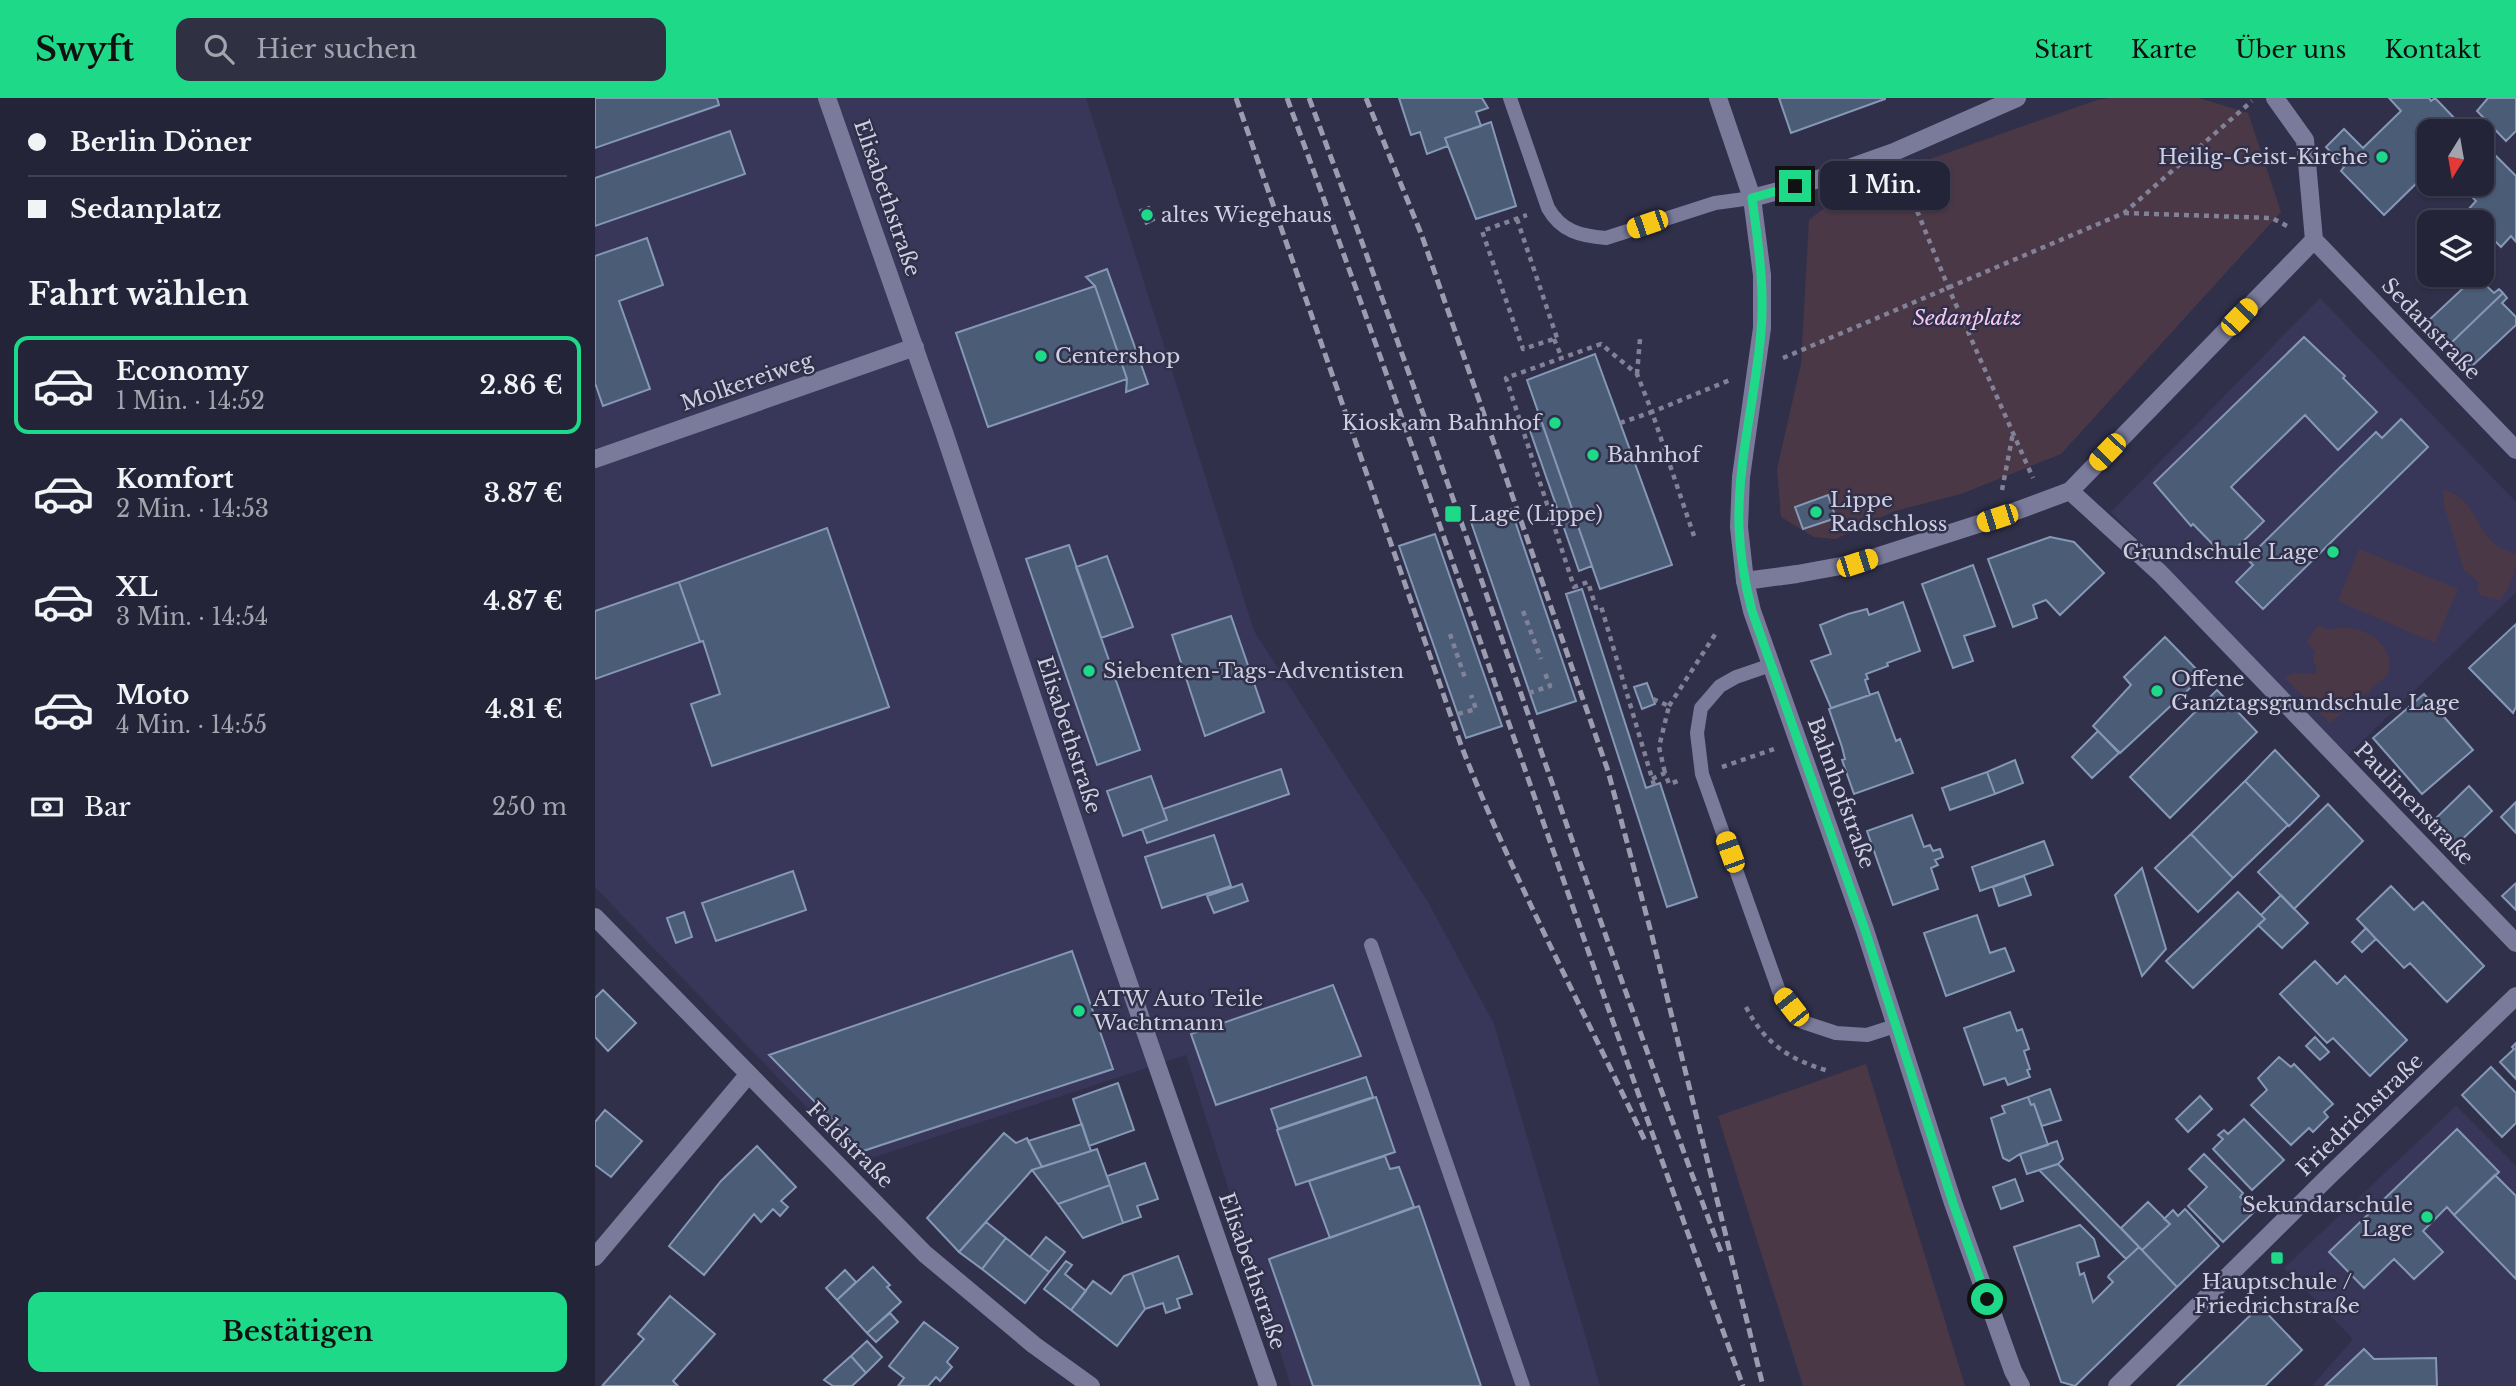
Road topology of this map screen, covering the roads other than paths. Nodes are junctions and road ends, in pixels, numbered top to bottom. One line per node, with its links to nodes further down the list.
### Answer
1 (827, 98): 8 (street, Elisabethstraße)
2 (1510, 98): 6 (lane)
3 (1718, 98): 6 (street, Bahnhofstraße)
4 (2017, 98): 6 (street)
5 (2275, 98): 7 (street)
6 (1752, 198): 12 (street, Bahnhofstraße)
7 (2314, 240): 9 (street, Sedanstraße); 11 (street)
8 (915, 347): 10 (street, Molkereiweg); 23 (street, Elisabethstraße)
9 (2516, 450)
10 (595, 459)
11 (2070, 491): 12 (street); 15 (street, Paulinenstraße)
12 (1745, 581): 13 (street, Bahnhofstraße)
13 (1770, 665): 18 (street, Bahnhofstraße); 18 (lane)
14 (595, 917): 19 (street, Feldstraße)
15 (2516, 943)
16 (1371, 945): 24 (lane)
17 (2516, 996): 25 (street, Friedrichstraße)
18 (1895, 1026): 21 (street, Bahnhofstraße)
19 (748, 1075): 20 (street); 22 (street, Feldstraße)
20 (595, 1257)
21 (2020, 1385)
22 (1091, 1386)
23 (1268, 1386)
24 (1523, 1386)
25 (2117, 1386)

